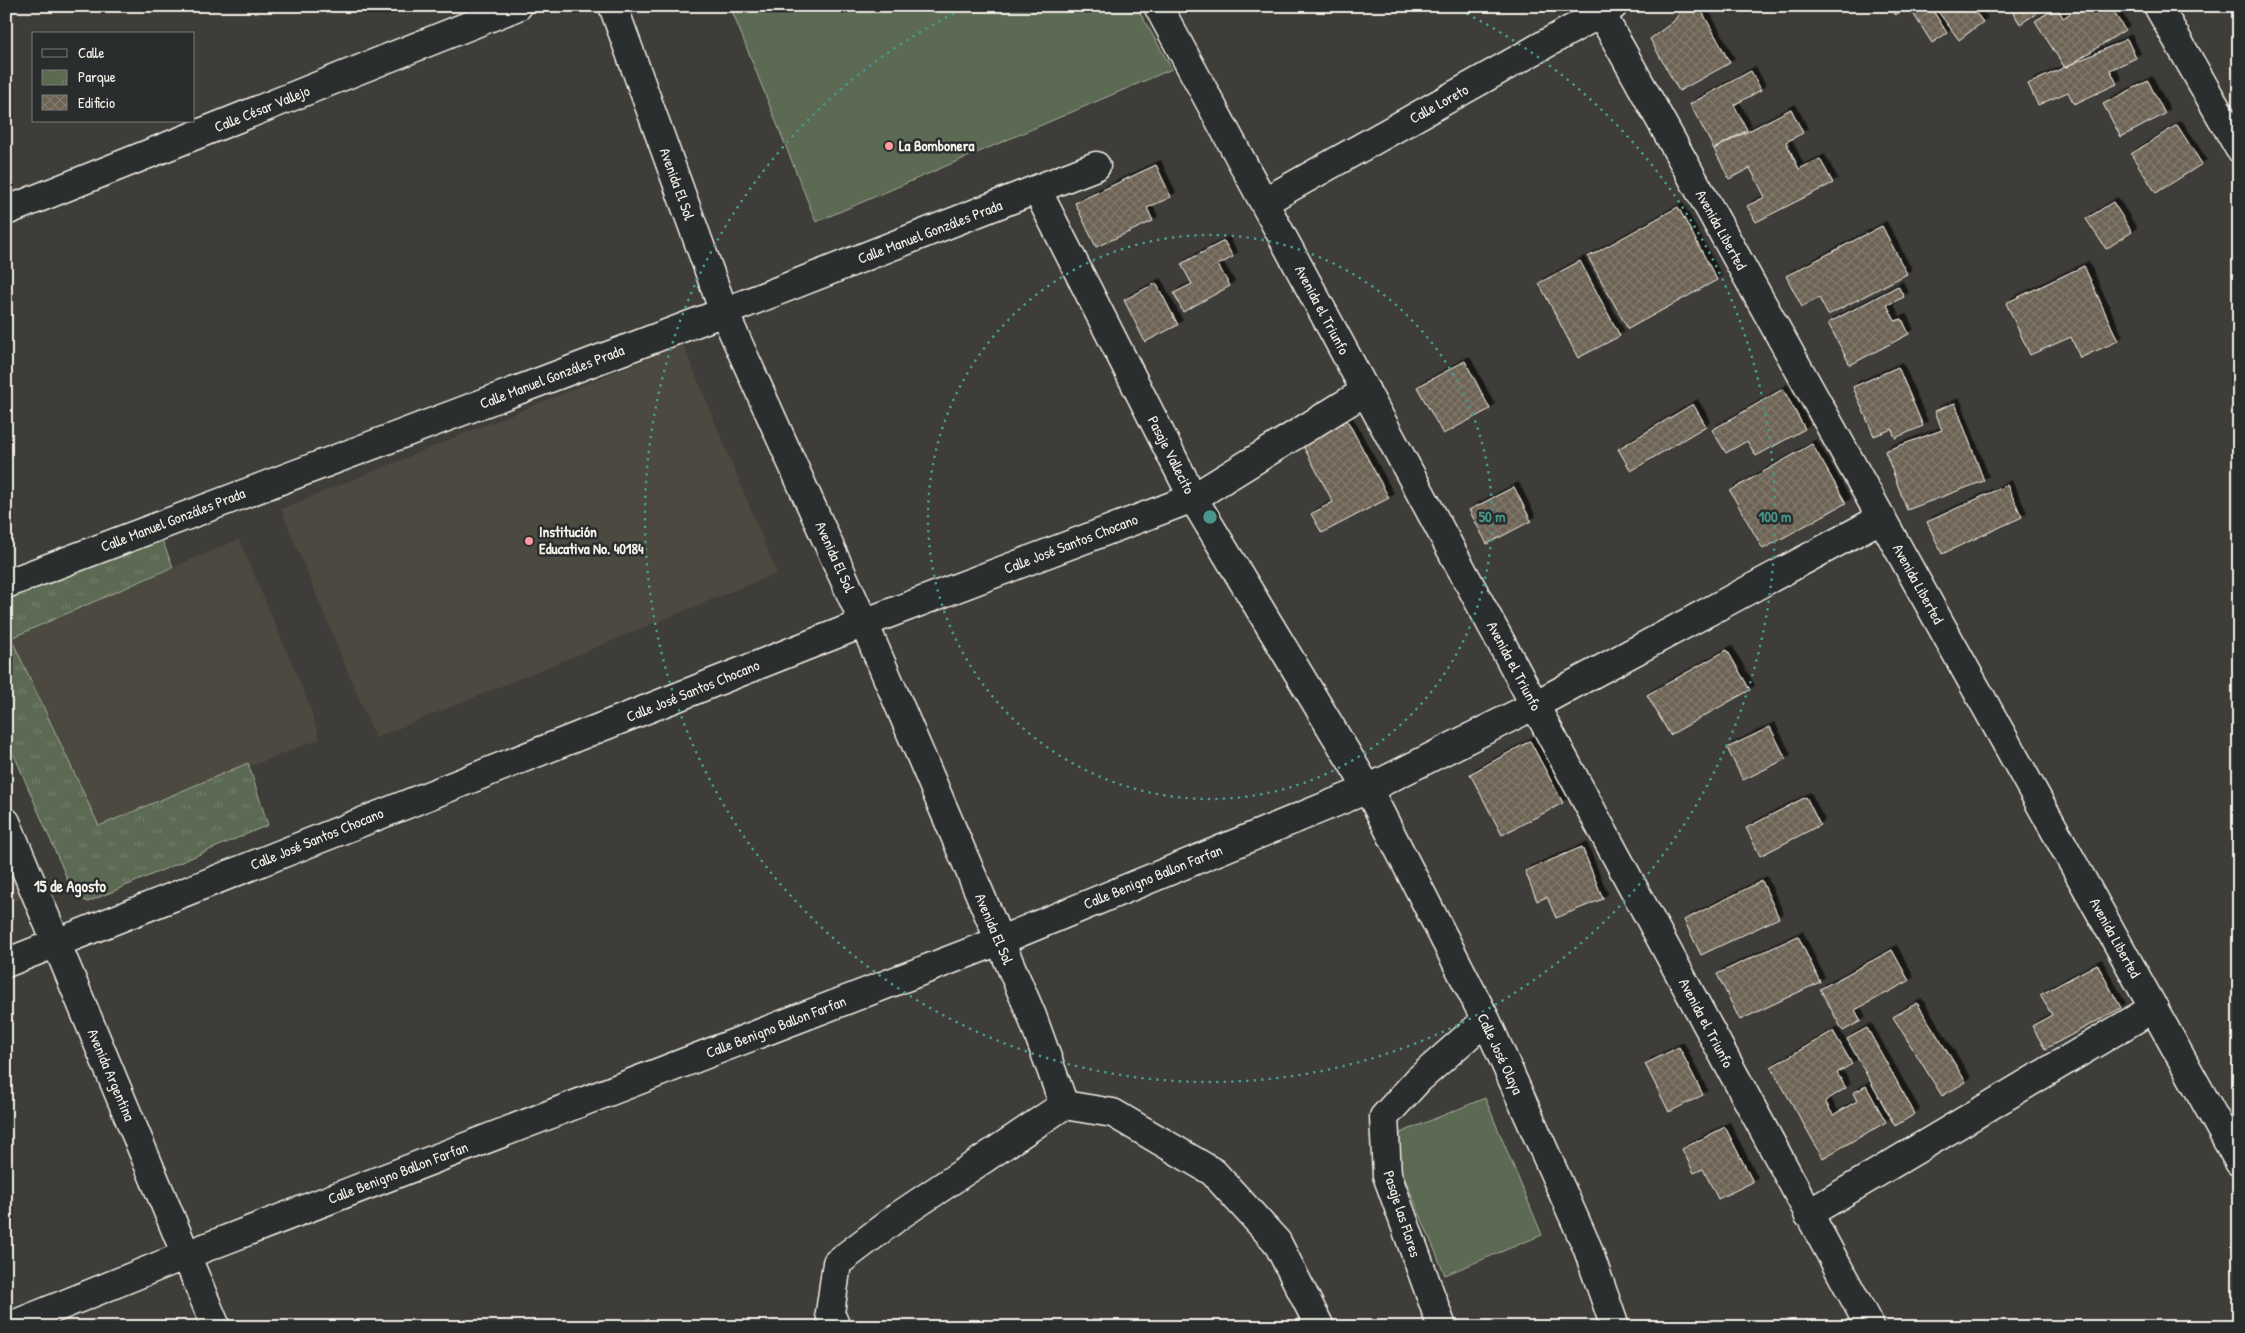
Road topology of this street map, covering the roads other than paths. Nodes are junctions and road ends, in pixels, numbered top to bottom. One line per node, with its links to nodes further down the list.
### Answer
1 (518, 6): 10 (street, Calle César Vallejo)
2 (613, 6): 11 (street, Avenida El Sol)
3 (1158, 6): 9 (street, Avenida el Triunfo)
4 (2158, 6): 6 (street)
5 (1603, 8): 9 (street, Calle Loreto); 14 (street, Avenida Liberted)
6 (2239, 148)
7 (1096, 166): 8 (street, Calle Manuel Gonzáles Prada)
8 (1036, 190): 11 (street, Calle Manuel Gonzáles Prada); 13 (street, Pasaje Vallecito)
9 (1264, 202): 12 (street, Avenida el Triunfo)
10 (6, 211)
11 (724, 312): 15 (street, Calle Manuel Gonzáles Prada); 16 (street, Avenida El Sol)
12 (1366, 391): 13 (street, Calle José Santos Chocano); 17 (street, Avenida el Triunfo)
13 (1193, 498): 16 (street, Calle José Santos Chocano); 18 (street, Pasaje Vallecito)
14 (1882, 518): 17 (street, Calle Benigno Ballon Farfan); 23 (street, Avenida Liberted)
15 (6, 584)
16 (864, 623): 20 (street, Avenida El Sol); 21 (street, Calle José Santos Chocano)
17 (1535, 705): 18 (street, Calle Benigno Ballon Farfan); 27 (street, Avenida el Triunfo)
18 (1368, 789): 20 (street, Calle Benigno Ballon Farfan); 24 (street, Calle José Olaya)
19 (6, 822): 21 (street, Avenida Argentina)
20 (999, 940): 25 (street, Avenida El Sol); 28 (street, Calle Benigno Ballon Farfan)
21 (56, 942): 22 (street, Calle José Santos Chocano); 28 (street, Avenida Argentina)
22 (6, 963)
23 (2154, 1008): 26 (street, Avenida Liberted); 27 (street)
24 (1486, 1020): 33 (street, Pasaje las Flores); 34 (street, Calle José Olaya)
25 (1064, 1105): 31 (street); 32 (street)
26 (2239, 1162)
27 (1808, 1214): 35 (street, Avenida el Triunfo)
28 (186, 1255): 29 (street, Calle Benigno Ballon Farfan); 30 (street, Avenida Argentina)
29 (8, 1327)
30 (216, 1327)
31 (836, 1327)
32 (1320, 1327)
33 (1442, 1327)
34 (1615, 1327)
35 (1870, 1327)

